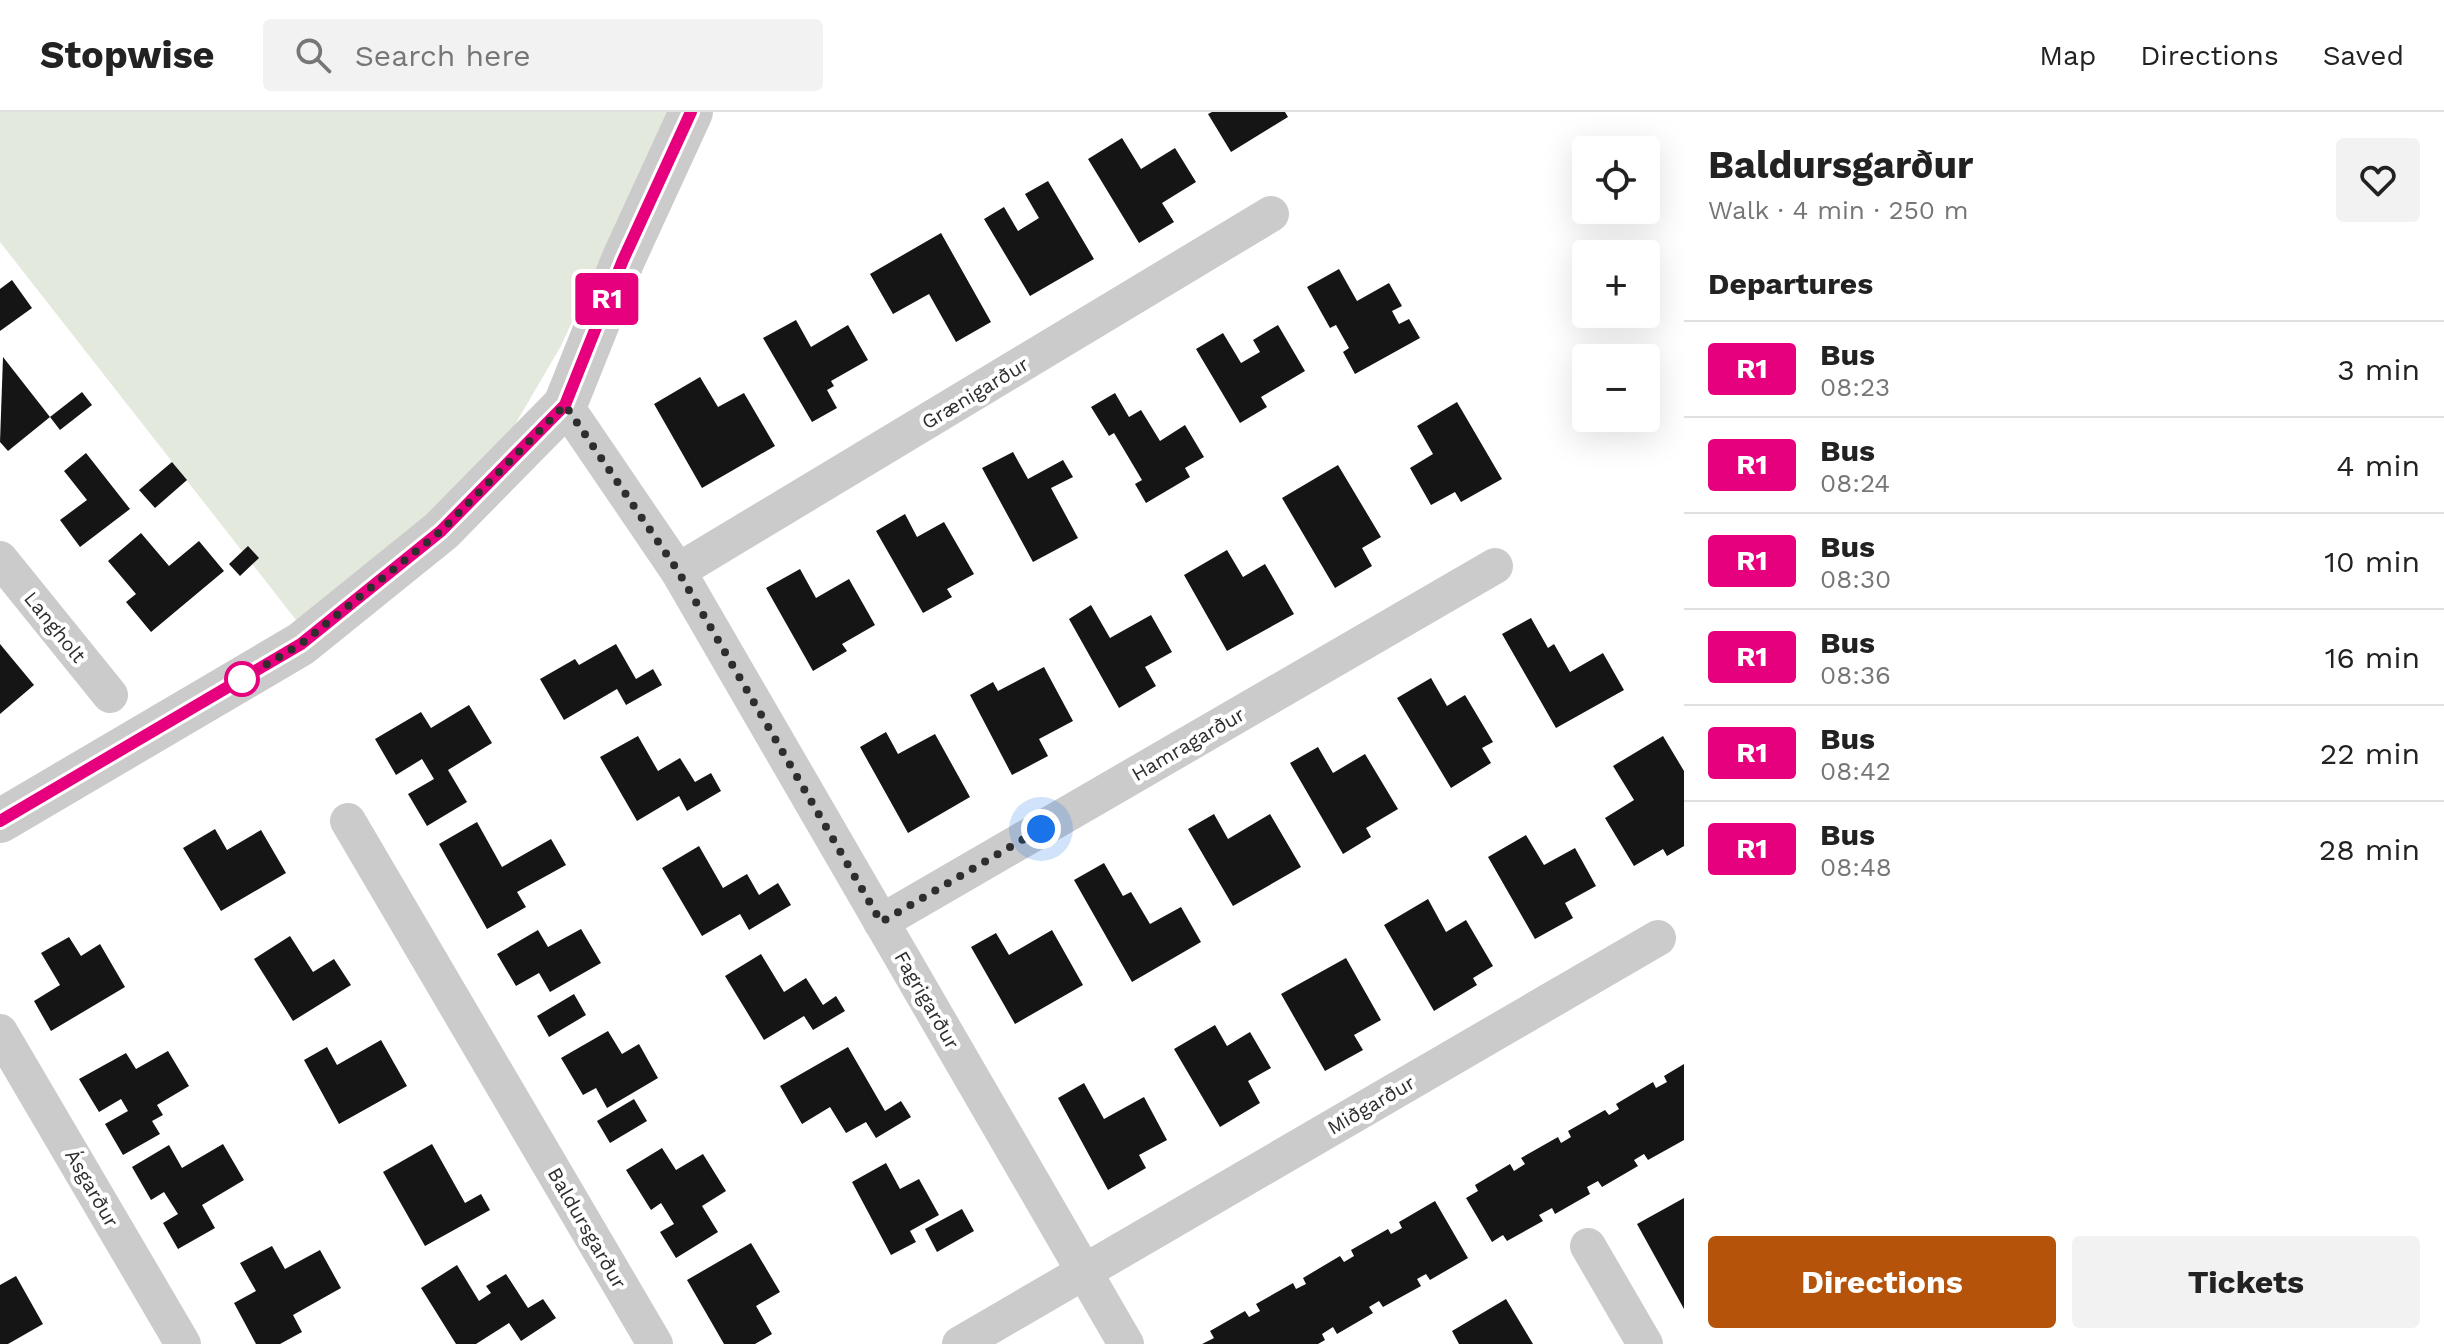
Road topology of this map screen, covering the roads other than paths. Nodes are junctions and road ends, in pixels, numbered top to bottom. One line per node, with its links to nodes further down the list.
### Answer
1 (691, 112): 3 (street)
2 (1271, 214): 6 (street, Grænigarður)
3 (565, 405): 6 (street, Fagrigarður); 8 (street)
4 (0, 559): 7 (street, Langholt)
5 (1495, 566): 10 (street, Hamragarður)
6 (678, 571): 10 (street, Fagrigarður)
7 (110, 695)
8 (0, 821)
9 (348, 821): 16 (street, Baldursgarður)
10 (881, 922): 14 (street, Fagrigarður)
11 (1658, 938): 14 (street, Miðgarður)
12 (0, 1032): 15 (street, Ásgarður)
13 (1588, 1246): 19 (street)
14 (1084, 1271): 17 (street, Miðgarður); 18 (street, Fagrigarður)
15 (183, 1344)
16 (655, 1344)
17 (960, 1344)
18 (1126, 1344)
19 (1645, 1344)

